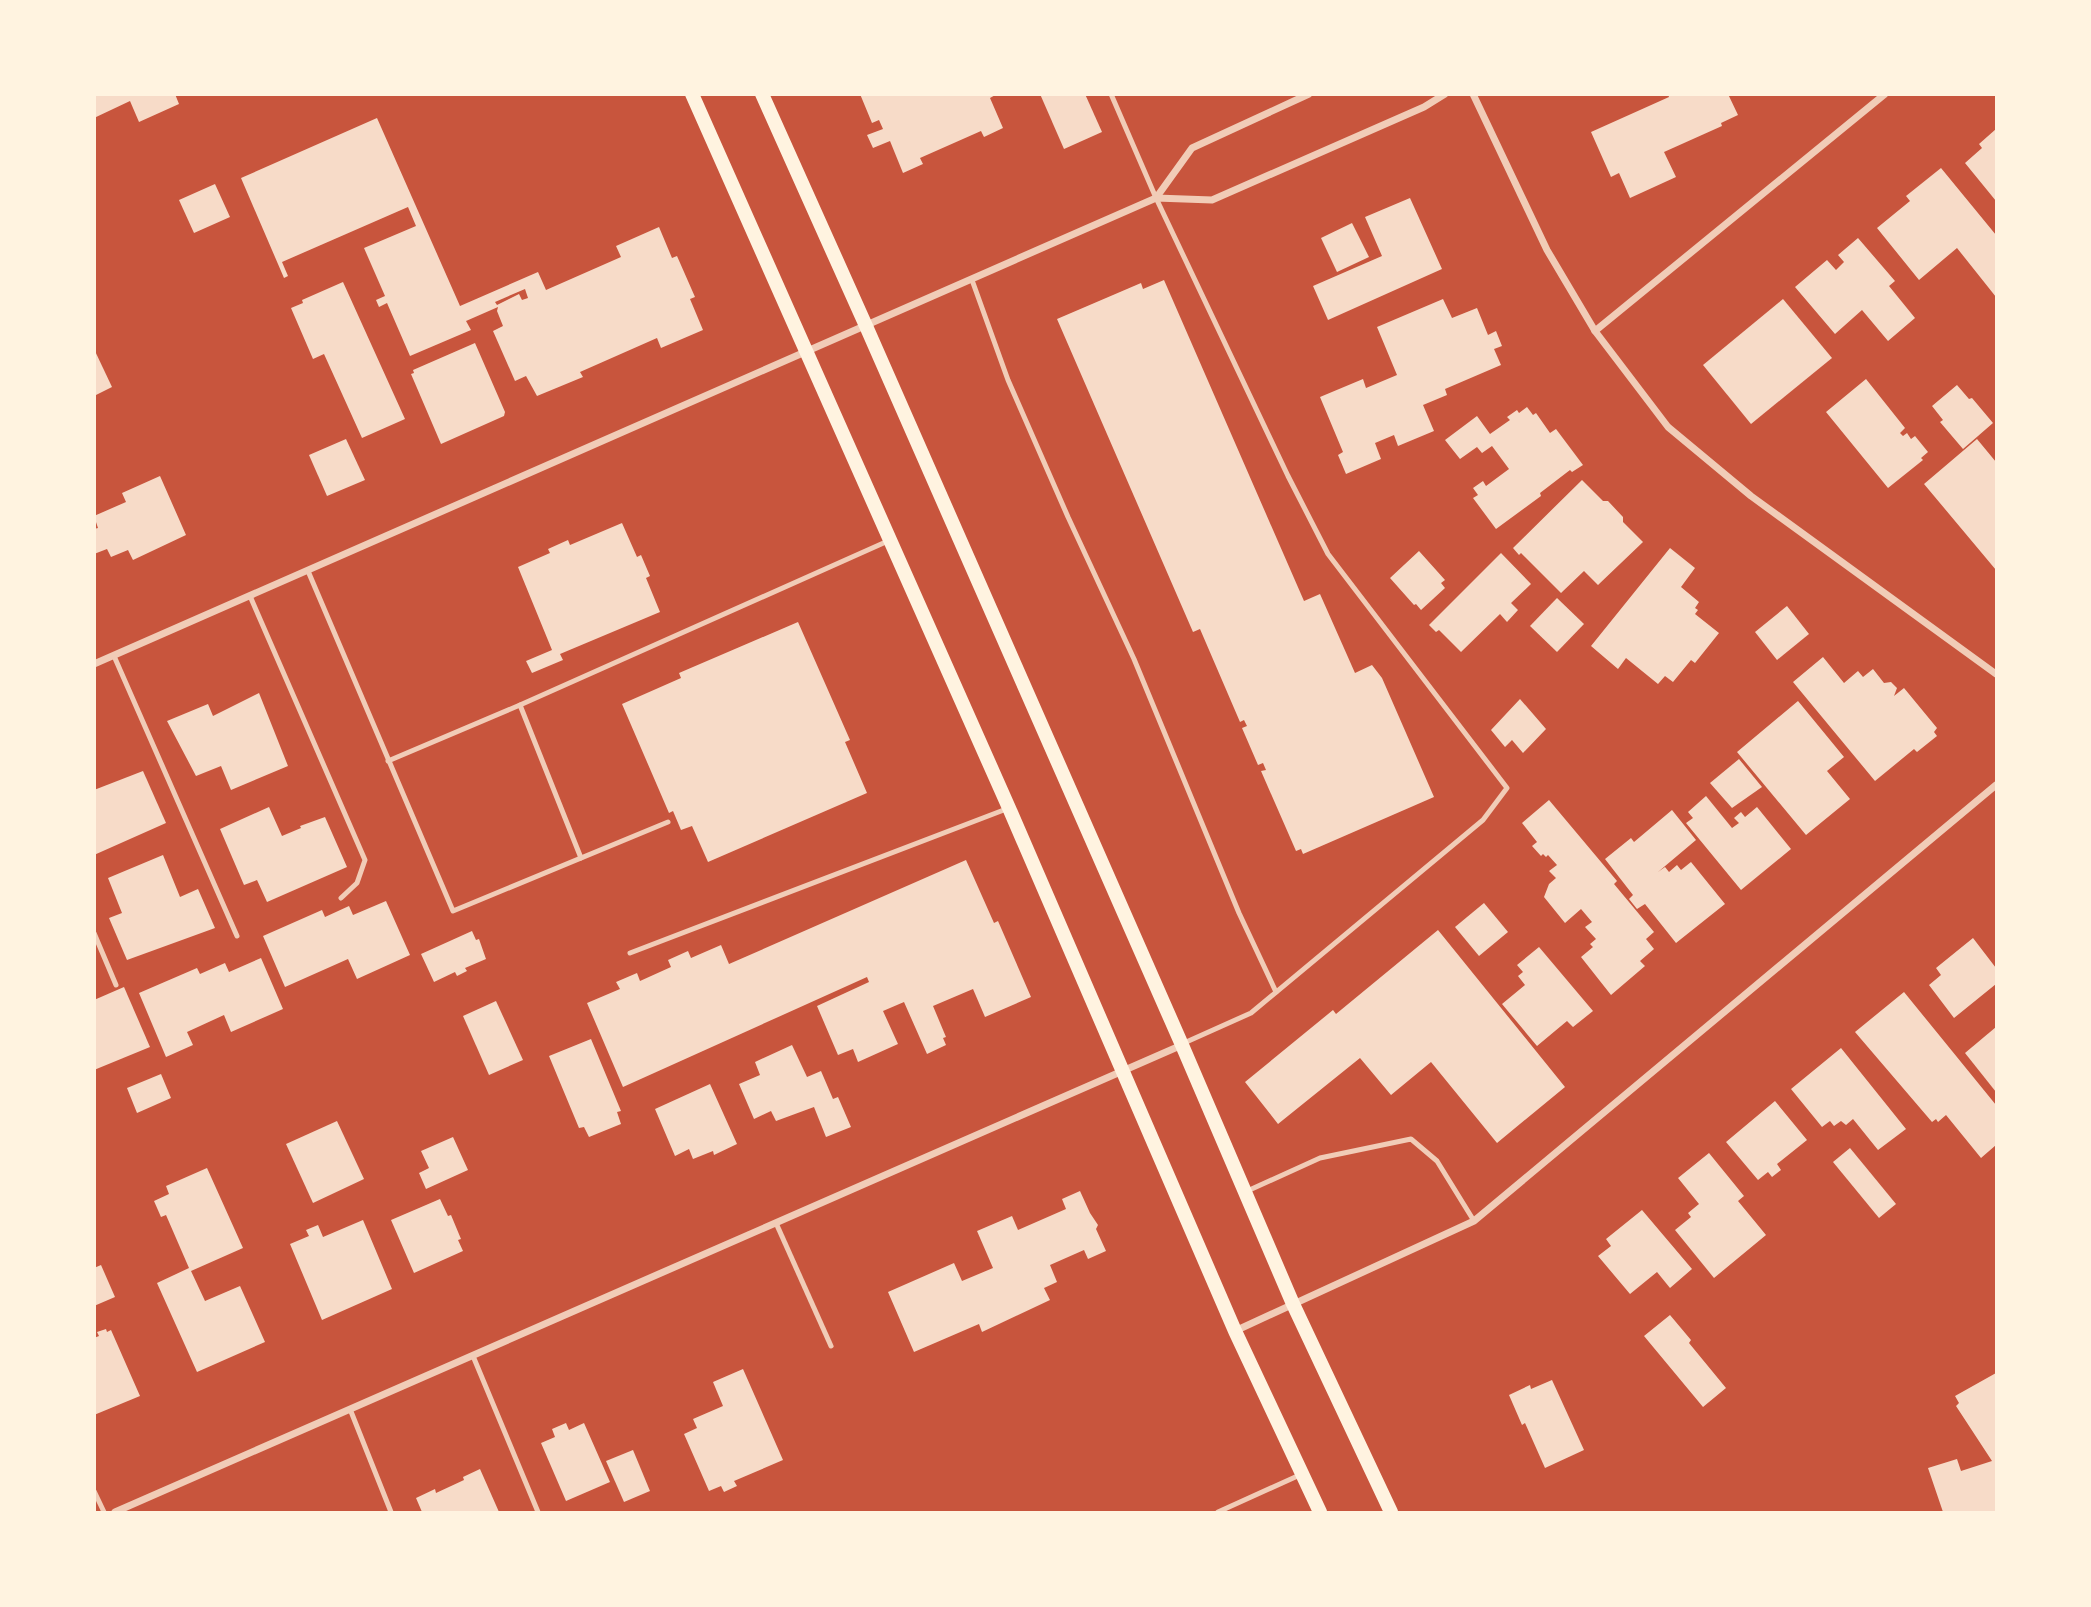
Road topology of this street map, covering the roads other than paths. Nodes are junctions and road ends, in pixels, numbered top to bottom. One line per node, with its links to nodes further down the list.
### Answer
1 (692, 94): 12 (main road)
2 (762, 94): 10 (main road)
3 (1111, 94): 8 (lane)
4 (1310, 94): 8 (street)
5 (1445, 94): 8 (street)
6 (1473, 94): 11 (street)
7 (1885, 94): 11 (street)
8 (1156, 198): 9 (street); 30 (lane)
9 (972, 280): 10 (street); 30 (lane)
10 (866, 326): 12 (street); 31 (main road)
11 (1595, 331): 18 (street)
12 (808, 352): 13 (main road); 14 (street)
13 (891, 540): 19 (lane); 22 (main road)
14 (308, 571): 15 (street); 20 (lane)
15 (250, 596): 16 (street); 25 (lane)
16 (114, 656): 17 (street); 27 (lane)
17 (94, 664)
18 (1997, 674)
19 (520, 705): 20 (lane); 24 (lane)
20 (388, 761): 24 (lane)
21 (1997, 785): 34 (street)
22 (1009, 808): 28 (lane); 32 (main road)
23 (668, 822): 24 (lane)
24 (582, 858)
25 (341, 898)
26 (94, 933): 29 (lane)
27 (237, 936)
28 (630, 953)
29 (116, 985)
30 (1276, 992): 31 (lane)
31 (1182, 1045): 32 (street); 33 (main road)
32 (1124, 1070): 35 (street); 37 (main road)
33 (1245, 1192): 34 (lane); 36 (main road)
34 (1474, 1222): 36 (street)
35 (776, 1223): 38 (lane); 39 (street)
36 (1293, 1304): 37 (street); 49 (main road)
37 (1235, 1331): 41 (main road)
38 (831, 1346)
39 (473, 1356): 40 (street); 46 (lane)
40 (351, 1409): 44 (street); 45 (lane)
41 (1302, 1474): 47 (lane); 48 (main road)
42 (94, 1491): 43 (lane)
43 (104, 1513)
44 (115, 1513)
45 (391, 1513)
46 (538, 1513)
47 (1218, 1513)
48 (1320, 1513)
49 (1391, 1513)

